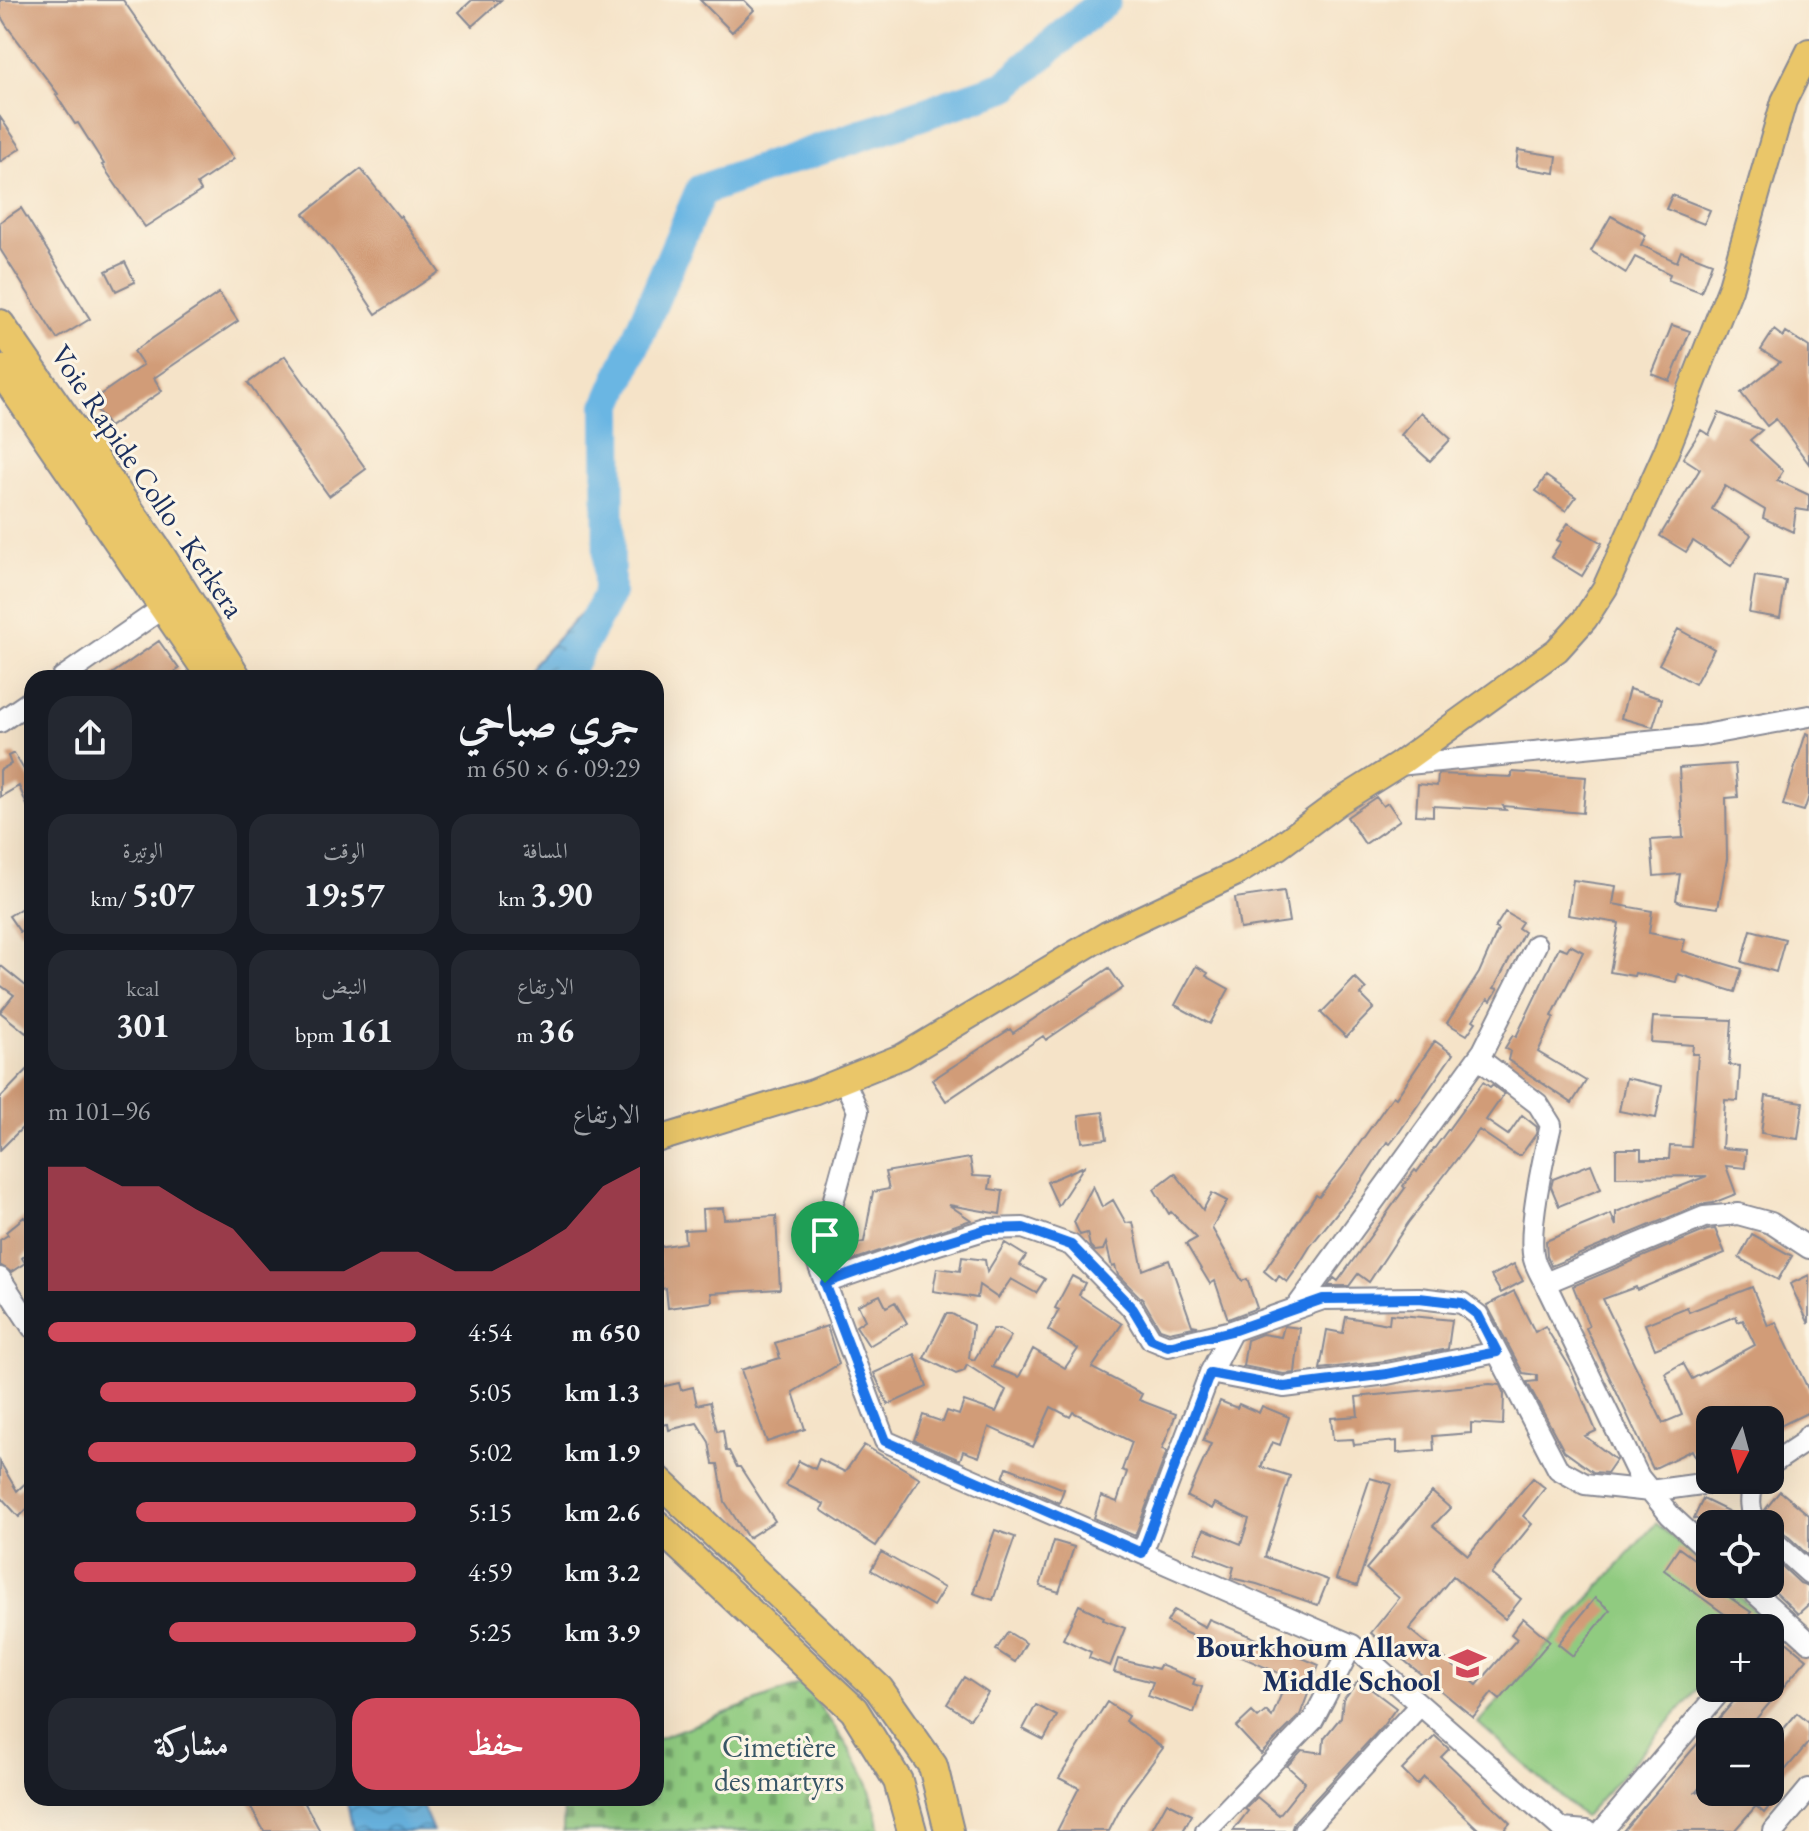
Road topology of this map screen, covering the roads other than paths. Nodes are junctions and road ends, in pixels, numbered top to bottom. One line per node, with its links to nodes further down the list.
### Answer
1 (1809, 51): 11 (main road)
2 (0, 324): 4 (highway, Voie Rapide Collo - Kerkera)
3 (0, 369): 4 (highway, Voie Rapide Collo - Kerkera)
4 (174, 600): 5 (street); 6 (highway, Voie Rapide Collo - Kerkera); 7 (highway, Voie Rapide Collo - Kerkera)
5 (73, 670)
6 (208, 670)
7 (231, 670)
8 (24, 706): 10 (street)
9 (1809, 716): 11 (street)
10 (0, 722)
11 (1398, 765): 14 (main road)
12 (1536, 945): 13 (street)
13 (1478, 1058): 19 (street); 20 (street)
14 (844, 1080): 15 (main road); 18 (street)
15 (664, 1138)
16 (1809, 1248): 19 (street)
17 (0, 1278): 21 (street)
18 (825, 1283): 22 (street); 33 (street)
19 (1545, 1283): 29 (street)
20 (1296, 1308): 22 (street); 23 (street)
21 (24, 1315)
22 (1232, 1331): 24 (street)
23 (1497, 1352): 24 (street); 29 (street)
24 (1210, 1373): 33 (street)
25 (1809, 1435): 26 (street)
26 (1784, 1456)
27 (1696, 1485): 29 (street)
28 (664, 1486): 42 (highway)
29 (1650, 1491): 31 (street)
30 (664, 1532): 41 (highway)
31 (1696, 1539)
32 (1784, 1551): 34 (street)
33 (1142, 1553): 37 (street)
34 (1809, 1573)
35 (1784, 1630): 36 (street)
36 (1809, 1642)
37 (1352, 1645): 39 (street); 43 (street)
38 (1711, 1702): 46 (street)
39 (1420, 1705): 44 (street); 45 (street)
40 (1809, 1789): 47 (street)
41 (912, 1831)
42 (949, 1831)
43 (1206, 1831)
44 (1304, 1831)
45 (1587, 1831)
46 (1602, 1831)
47 (1774, 1831)

